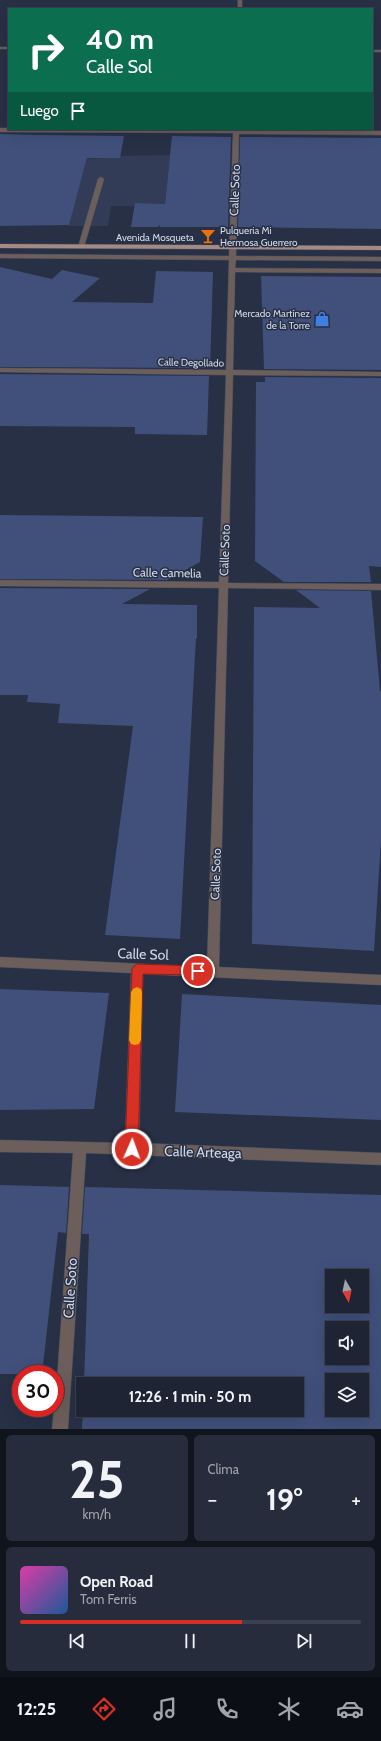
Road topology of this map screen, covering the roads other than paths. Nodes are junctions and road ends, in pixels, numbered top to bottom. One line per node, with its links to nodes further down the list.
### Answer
1 (0, 130): 2 (street)
2 (236, 130): 3 (street); 7 (street, Calle Soto)
3 (381, 133)
4 (101, 179): 6 (street)
5 (0, 246): 6 (main road, Avenida Mosqueta)
6 (81, 246): 7 (main road, Avenida Mosqueta)
7 (233, 247): 8 (main road, Avenida Mosqueta); 10 (street, Calle Soto)
8 (381, 248)
9 (0, 256): 10 (street)
10 (233, 258): 11 (street); 12 (street, Calle Soto)
11 (381, 259)
12 (233, 270): 13 (street); 15 (street, Calle Soto)
13 (381, 271)
14 (0, 370): 15 (street, Calle Degollado)
15 (230, 373): 16 (street, Calle Degollado); 18 (street, Calle Soto)
16 (381, 374)
17 (0, 583): 18 (street, Calle Camelia)
18 (224, 586): 19 (street, Calle Camelia); 22 (street, Calle Soto)
19 (381, 587)
20 (0, 962): 21 (street, Calle Sol)
21 (137, 969): 22 (street, Calle Sol); 26 (street)
22 (213, 971): 23 (street, Calle Sol)
23 (381, 980)
24 (0, 1146): 25 (street, Calle Arteaga)
25 (80, 1147): 26 (street, Calle Arteaga); 28 (street, Calle Soto)
26 (132, 1149): 27 (street, Calle Arteaga)
27 (381, 1159)
28 (60, 1429)

